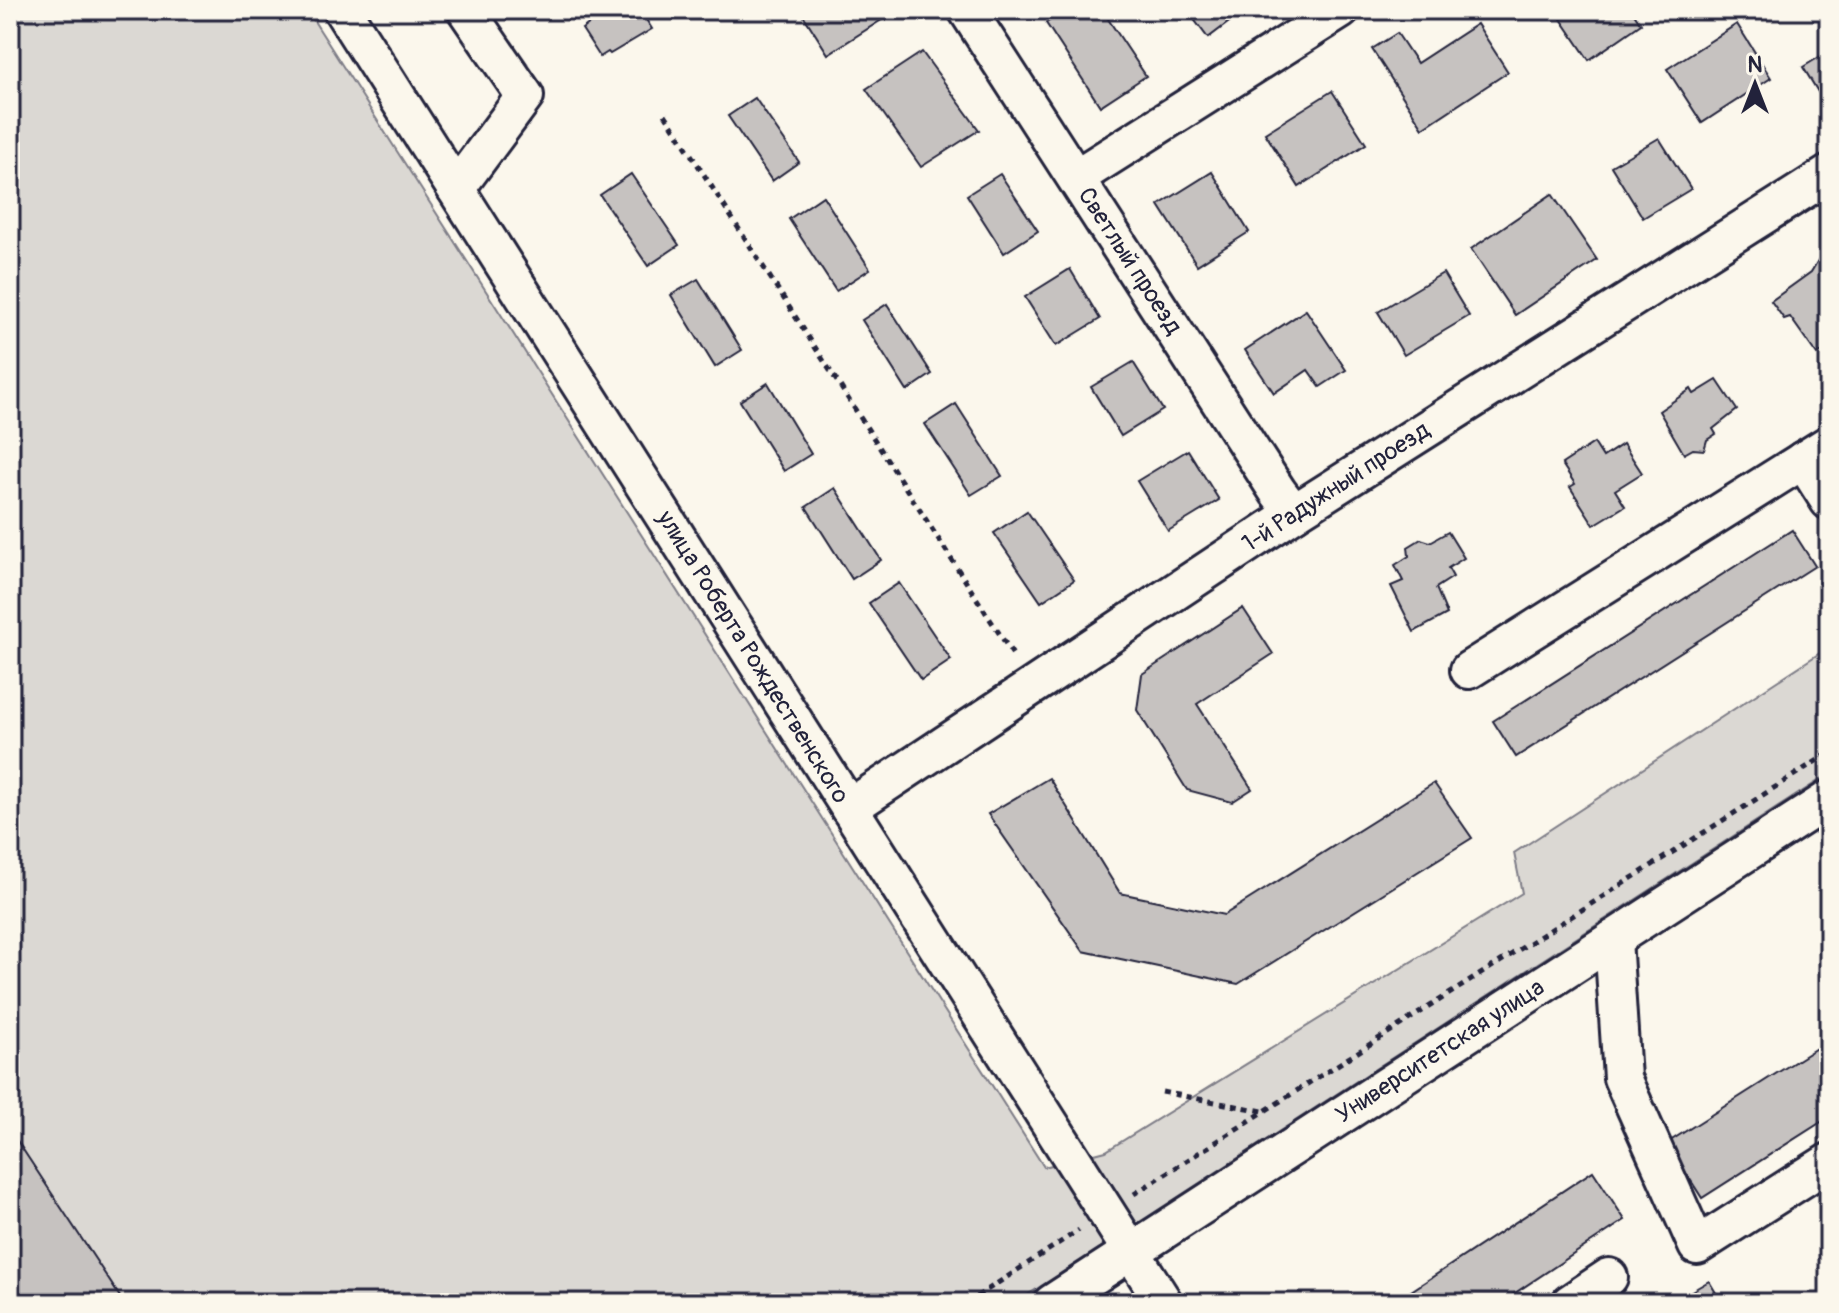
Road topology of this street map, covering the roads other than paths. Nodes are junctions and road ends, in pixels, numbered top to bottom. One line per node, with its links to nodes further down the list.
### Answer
1 (342, 10): 7 (street, улица Роберта Рождественского)
2 (466, 10): 7 (street)
3 (967, 10): 6 (street, Светлый проезд)
4 (1341, 10): 6 (street)
5 (1829, 174): 10 (street, 1-й Радужный проезд)
6 (1077, 177): 10 (street, Светлый проезд)
7 (456, 189): 13 (street, улица Роберта Рождественского)
8 (1816, 452): 9 (street); 11 (street)
9 (1829, 501)
10 (1294, 513): 13 (street, 1-й Радужный проезд)
11 (1469, 670)
12 (1829, 799): 14 (street, Университетская улица)
13 (849, 808): 16 (street, улица Роберта Рождественского)
14 (1613, 939): 15 (street); 16 (street, Университетская улица)
15 (1829, 1162)
16 (1130, 1251): 18 (street, Университетская улица); 19 (street, улица Роберта Рождественского)
17 (1609, 1277): 20 (street)
18 (1052, 1303)
19 (1164, 1303)
20 (1570, 1303)

